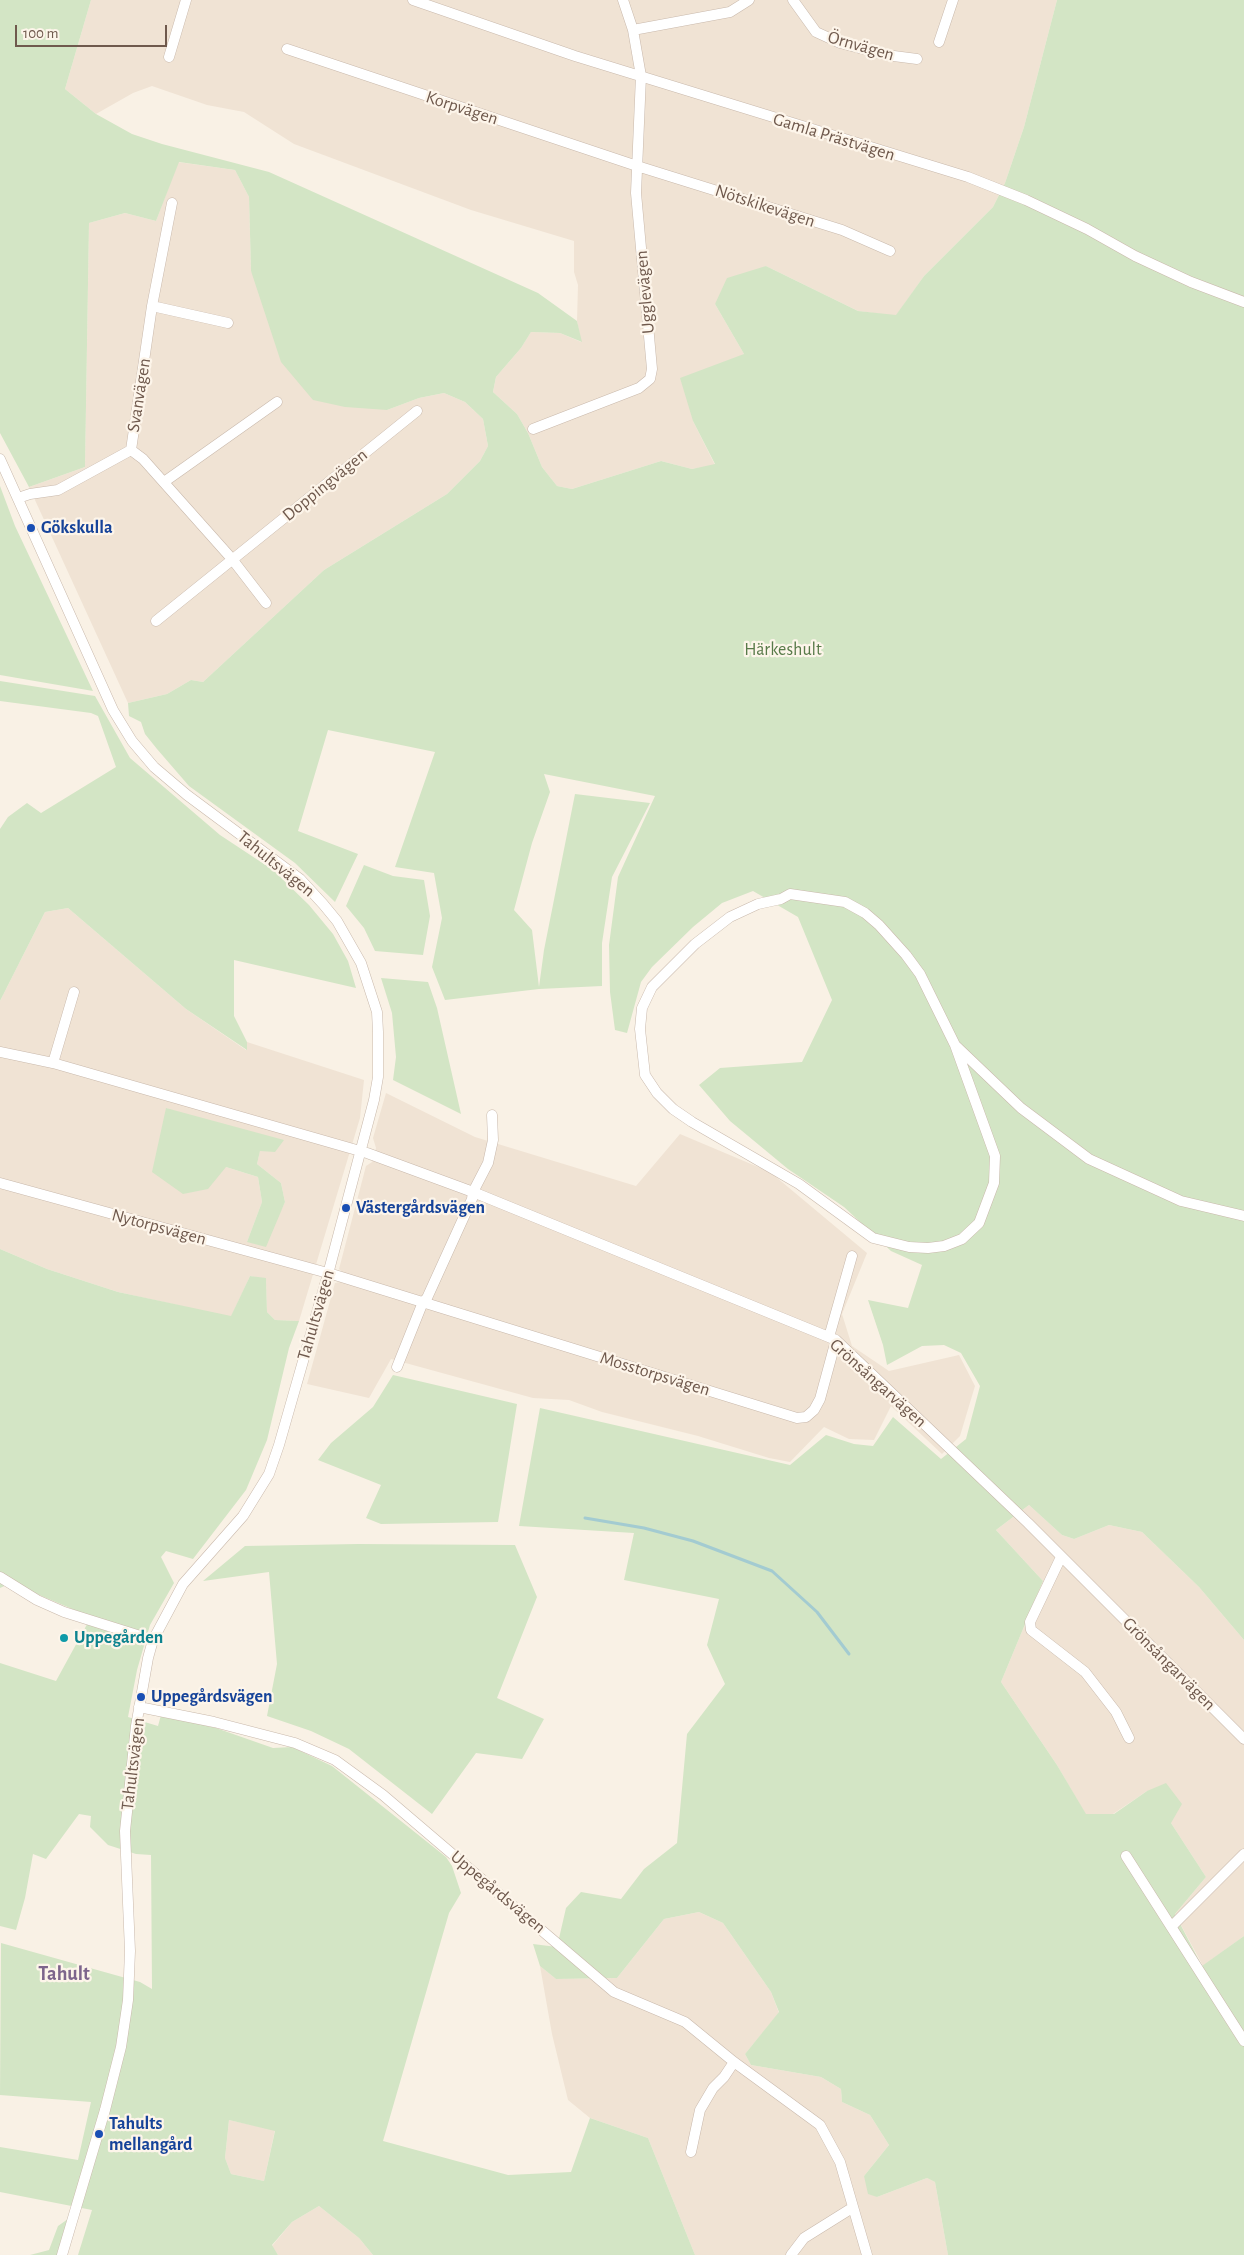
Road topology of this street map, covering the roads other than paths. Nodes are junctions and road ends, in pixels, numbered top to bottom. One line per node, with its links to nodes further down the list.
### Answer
1 (186, 0): 10 (street)
2 (412, 0): 12 (street, Gamla Prästvägen)
3 (623, 0): 7 (street, Ugglevägen)
4 (748, 0): 7 (street)
5 (793, 0): 11 (street, Örnvägen)
6 (953, 0): 8 (street)
7 (633, 30): 12 (street, Ugglevägen)
8 (939, 42)
9 (286, 49): 13 (street, Korpvägen)
10 (169, 57)
11 (917, 59)
12 (641, 76): 13 (street, Ugglevägen); 16 (street, Gamla Prästvägen)
13 (637, 166): 15 (street, Nötskikevägen); 21 (street, Ugglevägen)
14 (172, 203): 17 (street, Svanvägen)
15 (890, 251)
16 (1244, 302)
17 (152, 306): 18 (street); 22 (street, Svanvägen)
18 (228, 323)
19 (277, 402): 25 (street)
20 (417, 411): 27 (street, Doppingvägen)
21 (533, 429)
22 (131, 450): 25 (street); 26 (street, Svanvägen)
23 (0, 460): 24 (street, Tahultsvägen)
24 (4, 480): 26 (street, Tahultsvägen)
25 (164, 482): 27 (street)
26 (18, 498): 35 (street, Tahultsvägen)
27 (232, 559): 28 (street); 29 (street, Doppingvägen)
28 (266, 604)
29 (156, 621)
30 (74, 992): 33 (street)
31 (955, 1045): 31 (street); 38 (street)
32 (0, 1052): 33 (street)
33 (53, 1064): 35 (street)
34 (492, 1115): 37 (street)
35 (361, 1152): 37 (street, Grönsångarvägen); 40 (street, Tahultsvägen)
36 (0, 1183): 40 (street, Nytorpsvägen)
37 (473, 1192): 41 (street); 42 (street, Grönsångarvägen)
38 (1244, 1216)
39 (852, 1256): 42 (street, Mosstorpsvägen)
40 (323, 1272): 41 (street, Mosstorpsvägen); 46 (street, Tahultsvägen)
41 (423, 1302): 42 (street, Mosstorpsvägen); 43 (street)
42 (833, 1338): 44 (street, Grönsångarvägen)
43 (397, 1367)
44 (1061, 1557): 48 (street); 49 (street, Grönsångarvägen)
45 (0, 1578): 46 (street)
46 (154, 1640): 47 (street, Tahultsvägen)
47 (139, 1707): 54 (street, Uppegårdsvägen); 57 (street, Tahultsvägen)
48 (1130, 1738)
49 (1244, 1739)
50 (1244, 1854): 52 (street)
51 (1126, 1856): 52 (street)
52 (1172, 1926): 53 (street)
53 (1244, 2041)
54 (734, 2062): 55 (street); 56 (street, Uppegårdsvägen)
55 (691, 2152)
56 (852, 2208): 58 (street); 59 (street, Uppegårdsvägen)
57 (62, 2255)
58 (791, 2255)
59 (867, 2255)

